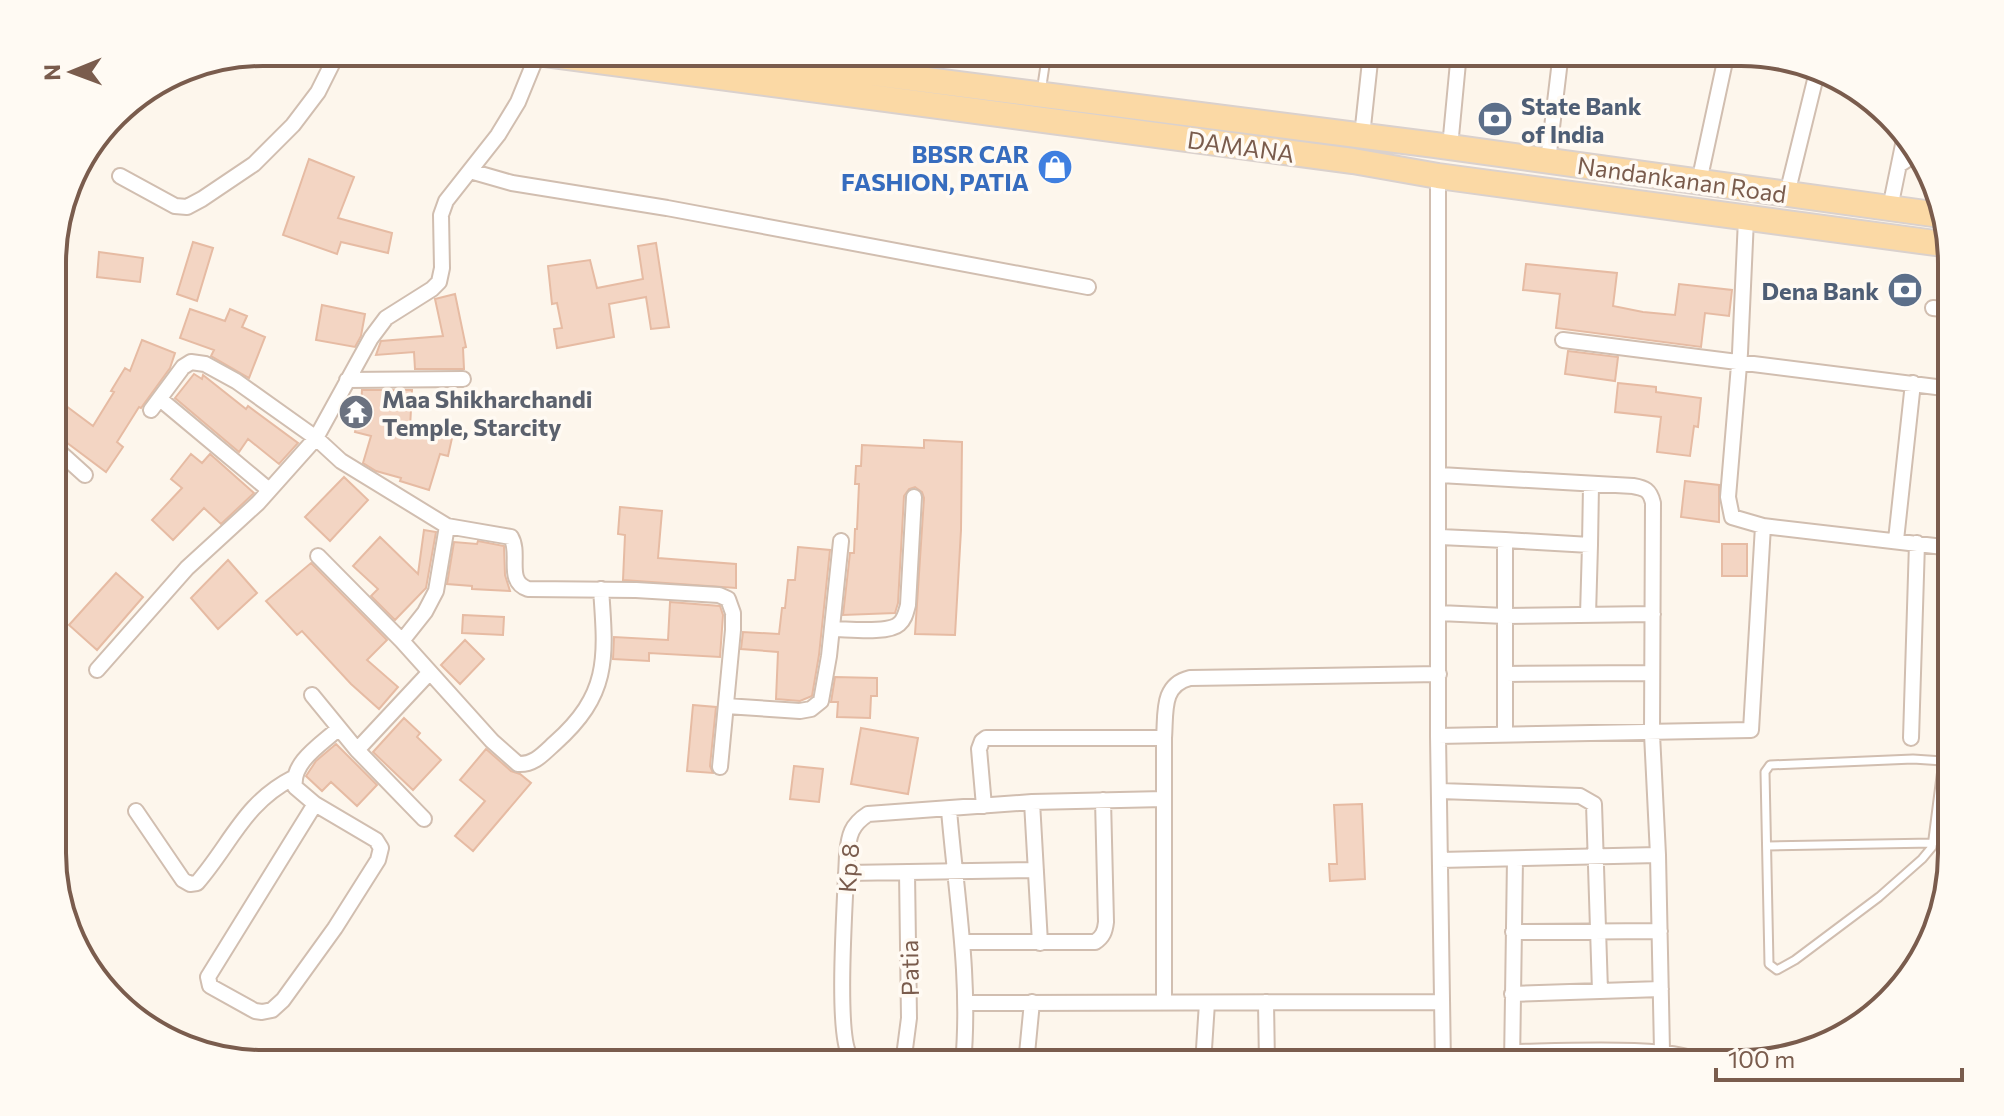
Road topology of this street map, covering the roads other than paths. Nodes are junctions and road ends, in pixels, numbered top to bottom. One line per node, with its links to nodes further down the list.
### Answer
1 (331, 66): 23 (street)
2 (530, 66): 22 (street)
3 (632, 66): 16 (main road, DAMANA)
4 (822, 66): 11 (main road, Nandankanan Road)
5 (912, 66): 11 (street)
6 (1045, 66): 13 (lane)
7 (1370, 66): 15 (street)
8 (1458, 66): 17 (street)
9 (1559, 66): 20 (street)
10 (1724, 66): 25 (street)
11 (911, 77): 13 (main road, Nandankanan Road)
12 (1815, 81): 26 (street)
13 (1040, 94): 14 (main road, Nandankanan Road)
14 (1199, 115): 15 (main road, Nandankanan Road); 16 (main road)
15 (1362, 136): 17 (main road, Nandankanan Road)
16 (1197, 141): 24 (main road, DAMANA)
17 (1450, 147): 20 (main road, Nandankanan Road)
18 (1902, 150): 21 (street)
19 (1908, 159): 21 (street)
20 (1548, 161): 25 (main road, Nandankanan Road)
21 (1899, 165): 27 (street)
22 (470, 171): 31 (street); 37 (street)
23 (120, 176)
24 (1438, 176): 29 (main road, DAMANA); 43 (street)
25 (1699, 182): 26 (main road, Nandankanan Road)
26 (1787, 194): 27 (main road, Nandankanan Road)
27 (1890, 208): 28 (main road, Nandankanan Road)
28 (1931, 214)
29 (1746, 219): 30 (main road, DAMANA); 35 (street)
30 (1936, 243)
31 (1088, 287)
32 (1933, 308): 33 (street)
33 (1938, 309)
34 (1563, 340): 35 (street)
35 (1739, 361): 38 (street); 48 (street)
36 (463, 379): 37 (street)
37 (347, 380): 40 (street)
38 (1913, 383): 39 (street); 51 (street)
39 (1938, 387)
40 (316, 438): 45 (street); 45 (street); 47 (street)
41 (66, 458): 42 (street)
42 (85, 475)
43 (1440, 475): 44 (street); 49 (street)
44 (1591, 485): 54 (street); 59 (street)
45 (269, 490): 64 (street)
46 (914, 497): 62 (street)
47 (447, 526): 57 (street); 63 (street)
48 (1763, 526): 51 (street); 72 (street)
49 (1440, 537): 50 (street); 58 (street)
50 (1505, 540): 54 (street); 61 (street)
51 (1896, 540): 53 (street)
52 (841, 541): 62 (street)
53 (1917, 543): 55 (street); 76 (street)
54 (1590, 545): 60 (street)
55 (1938, 546)
56 (318, 556): 63 (street)
57 (601, 589): 65 (street); 70 (street)
58 (1439, 613): 61 (street); 67 (street)
59 (1653, 614): 60 (street); 66 (street)
60 (1588, 615): 61 (street)
61 (1505, 616): 68 (street)
62 (832, 629): 70 (street)
63 (402, 641): 65 (street)
64 (97, 670)
65 (429, 673): 77 (street)
66 (1652, 673): 68 (street); 72 (street)
67 (1439, 674): 74 (street); 75 (street)
68 (1505, 674): 73 (street)
69 (312, 695): 71 (street)
70 (726, 706): 79 (street)
71 (339, 728): 77 (street); 80 (street)
72 (1652, 734): 73 (street); 93 (street)
73 (1505, 735): 74 (street)
74 (1438, 736): 81 (street)
75 (1164, 738): 82 (street); 86 (street)
76 (1911, 738)
77 (357, 750): 90 (street)
78 (1938, 760): 92 (lane)
79 (720, 767)
80 (293, 778): 85 (street); 88 (street)
81 (1440, 791): 94 (street); 96 (street)
82 (1164, 799): 83 (street, Kp 8); 113 (street)
83 (1103, 800): 84 (street, Kp 8); 105 (street)
84 (1032, 802): 86 (street, Kp 8); 97 (street)
85 (315, 804): 85 (street)
86 (984, 806): 87 (street, Kp 8)
87 (949, 810): 98 (street); 100 (street, Kp 8)
88 (136, 811)
89 (1938, 816): 91 (lane)
90 (424, 819)
91 (1933, 843): 92 (lane); 92 (lane)
92 (1768, 846)
93 (1658, 855): 94 (street); 102 (street)
94 (1597, 857): 95 (street); 101 (street)
95 (1515, 859): 96 (street); 103 (street)
96 (1440, 860): 111 (street)
97 (1036, 870): 98 (street); 105 (street)
98 (954, 871): 99 (street); 104 (street)
99 (907, 872): 100 (street); 116 (street, Patia)
100 (846, 873): 115 (street, Kp 8)
101 (1599, 931): 102 (street); 103 (street); 107 (street)
102 (1660, 931): 106 (street)
103 (1513, 932): 108 (street)
104 (962, 942): 105 (street); 112 (street)
105 (1040, 943)
106 (1661, 989): 107 (street); 123 (street)
107 (1600, 991): 108 (street)
108 (1512, 994): 122 (street)
109 (1032, 1002): 112 (street); 113 (street); 118 (street)
110 (1266, 1002): 111 (street); 114 (street); 120 (street)
111 (1441, 1002): 121 (street)
112 (965, 1003): 117 (street)
113 (1164, 1003): 114 (street)
114 (1207, 1003): 119 (street)
115 (848, 1050)
116 (905, 1050)
117 (964, 1050)
118 (1027, 1050)
119 (1204, 1050)
120 (1267, 1050)
121 (1443, 1050)
122 (1512, 1050)
123 (1662, 1050)

